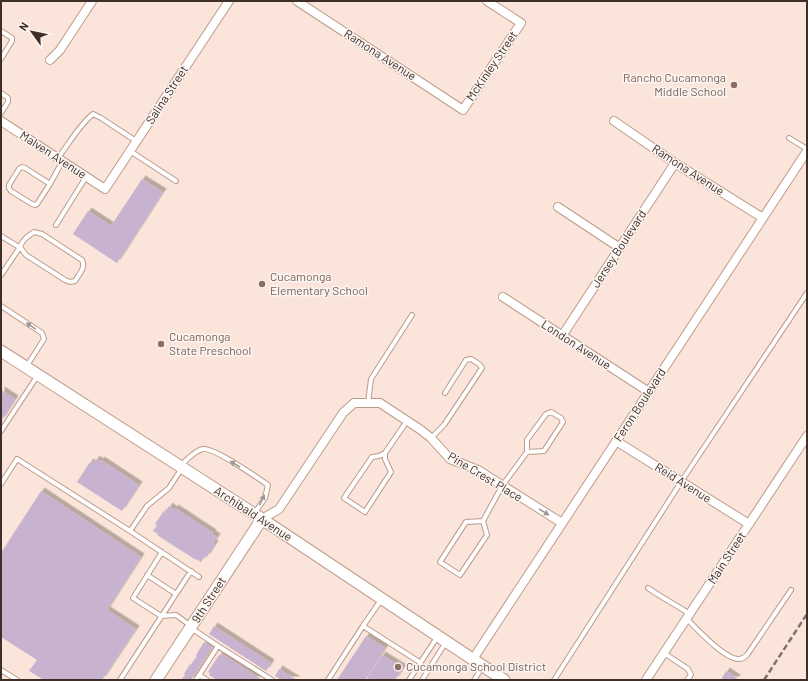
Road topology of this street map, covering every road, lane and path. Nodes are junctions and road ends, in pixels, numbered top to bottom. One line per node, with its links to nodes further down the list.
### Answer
1 (92, 1): 7 (street)
2 (229, 1): 14 (street, Salina Street)
3 (297, 1): 9 (street, Ramona Avenue)
4 (487, 1): 9 (street, McKinley Street)
5 (1, 31): 6 (lane)
6 (1, 59)
7 (50, 60)
8 (1, 93): 10 (lane)
9 (463, 110)
10 (1, 113)
11 (1, 121): 17 (street, Malven Avenue)
12 (614, 121): 18 (street, Ramona Avenue)
13 (789, 138): 15 (lane)
14 (137, 142): 16 (street, Salina Street); 17 (lane)
15 (807, 150): 24 (street, Feron Boulevard)
16 (130, 151): 20 (lane); 22 (street, Salina Street)
17 (60, 160): 19 (street, Malven Avenue); 21 (lane)
18 (675, 163): 24 (street, Ramona Avenue); 28 (street, Jersey Boulevard)
19 (86, 177): 22 (street, Malven Avenue); 25 (lane)
20 (176, 181)
21 (50, 184): 21 (lane)
22 (105, 189)
23 (558, 207): 28 (street)
24 (763, 218): 38 (street, Feron Boulevard)
25 (56, 225)
26 (1, 236): 27 (lane)
27 (20, 247): 27 (lane); 29 (lane)
28 (620, 248): 34 (street, Jersey Boulevard)
29 (1, 275)
30 (807, 293): 49 (lane)
31 (503, 297): 34 (street, London Avenue)
32 (1, 306): 36 (lane, one-way to 32)
33 (412, 315): 40 (lane)
34 (562, 336): 38 (street, London Avenue)
35 (1, 351): 36 (main road, Archibald Avenue)
36 (26, 367): 37 (main road, Archibald Avenue)
37 (38, 375): 42 (lane); 48 (main road, Archibald Avenue)
38 (649, 392): 45 (street, Feron Boulevard)
39 (445, 393): 44 (lane)
40 (368, 403): 41 (street, Pine Crest Place); 52 (street, Pine Crest Place)
41 (407, 421): 44 (street, Pine Crest Place); 47 (lane)
42 (1, 431)
43 (807, 436): 55 (street, Main Street)
44 (431, 438): 51 (street, Pine Crest Place)
45 (616, 441): 49 (street, Reid Avenue); 54 (street, Feron Boulevard)
46 (527, 452): 46 (lane); 51 (lane)
47 (385, 453): 47 (lane)
48 (181, 467): 52 (main road, Archibald Avenue); 52 (lane, one-way to 48); 56 (lane)
49 (681, 482): 55 (street, Reid Avenue); 88 (lane)
50 (1, 484): 56 (lane)
51 (502, 486): 53 (lane); 54 (street, Pine Crest Place, one-way to 54)
52 (258, 517): 64 (main road, Archibald Avenue); 68 (main road, 9th Street)
53 (483, 521): 53 (lane)
54 (562, 523): 72 (street, Feron Boulevard)
55 (749, 524): 66 (street, Main Street)
56 (130, 531): 57 (lane)
57 (162, 552): 58 (lane); 59 (lane)
58 (190, 571): 60 (lane); 63 (lane)
59 (147, 575): 63 (lane); 65 (lane)
60 (199, 577)
61 (648, 588): 66 (lane)
62 (791, 590): 66 (lane)
63 (176, 594): 65 (lane)
64 (382, 598): 67 (lane); 69 (main road, Archibald Avenue)
65 (161, 616): 68 (lane); 78 (lane)
66 (688, 617): 71 (street, Main Street)
67 (363, 626): 73 (lane); 83 (lane)
68 (191, 627): 70 (lane); 79 (main road, 9th Street)
69 (443, 639): 72 (main road, Archibald Avenue); 73 (lane); 85 (lane)
70 (218, 646): 76 (lane); 82 (lane)
71 (664, 653): 89 (street, Main Street); 90 (lane)
72 (473, 659): 74 (main road, Archibald Avenue)
73 (421, 663): 84 (lane)
74 (483, 666): 86 (lane); 87 (main road, Archibald Avenue)
75 (1, 670): 77 (lane)
76 (199, 675): 80 (lane); 81 (lane)
77 (14, 679)
78 (120, 680)
79 (156, 680)
80 (196, 680)
81 (207, 680)
82 (271, 680)
83 (328, 680)
84 (409, 680)
85 (422, 680)
86 (474, 680)
87 (504, 680)
88 (554, 680)
89 (646, 680)
90 (687, 680)

